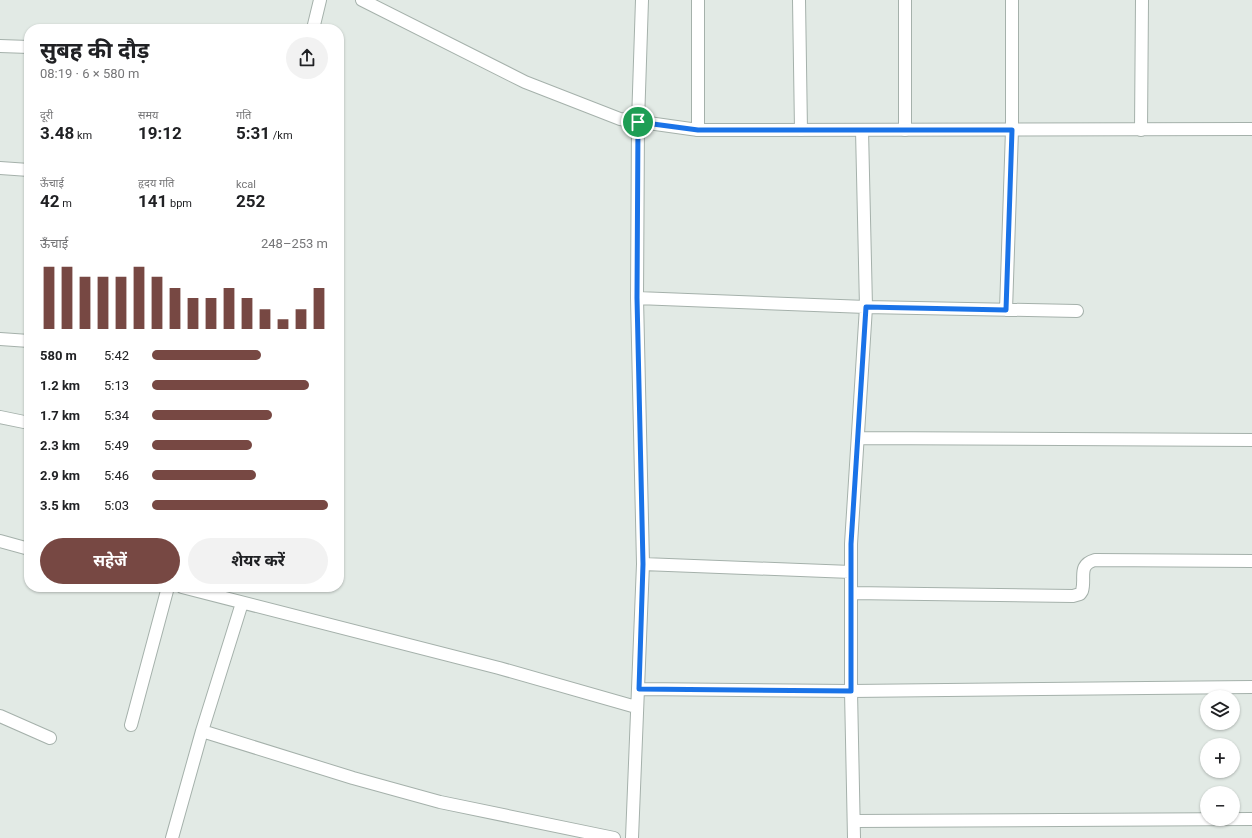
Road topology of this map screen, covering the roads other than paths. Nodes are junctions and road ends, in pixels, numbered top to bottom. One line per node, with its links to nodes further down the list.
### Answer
1 (320, 0): 9 (street)
2 (362, 0): 12 (street)
3 (642, 0): 12 (street)
4 (698, 0): 14 (street)
5 (800, 0): 15 (street)
6 (905, 0): 17 (street)
7 (1012, 0): 18 (street)
8 (1142, 0): 19 (street)
9 (314, 24)
10 (0, 46): 11 (street)
11 (24, 47)
12 (638, 122): 14 (street); 22 (street)
13 (1252, 129): 19 (street)
14 (698, 130): 15 (street)
15 (801, 130): 16 (street)
16 (862, 130): 17 (street); 23 (street)
17 (905, 130): 18 (street)
18 (1012, 130): 19 (street); 24 (street)
19 (1141, 130)
20 (0, 168): 21 (street)
21 (24, 170)
22 (637, 298): 23 (street); 35 (street)
23 (866, 307): 24 (street); 30 (street)
24 (1006, 310): 25 (street)
25 (1077, 311)
26 (0, 339): 27 (street)
27 (24, 341)
28 (0, 417): 29 (street)
29 (24, 422)
30 (858, 438): 31 (street); 36 (street)
31 (1252, 440)
32 (0, 541): 33 (street)
33 (24, 548)
34 (1252, 561): 39 (street)
35 (643, 564): 36 (street); 42 (street)
36 (851, 572): 39 (street)
37 (167, 592): 46 (street)
38 (203, 592): 40 (street)
39 (851, 593): 43 (street)
40 (242, 603): 44 (street); 47 (street)
41 (1252, 687): 43 (street)
42 (639, 689): 43 (street); 44 (street)
43 (851, 691): 50 (street)
44 (636, 707): 53 (street)
45 (0, 716): 48 (street)
46 (131, 725)
47 (202, 731): 51 (street); 52 (street)
48 (50, 738)
49 (1252, 819): 50 (street)
50 (854, 821): 54 (street)
51 (172, 838)
52 (614, 838)
53 (632, 838)
54 (854, 838)

